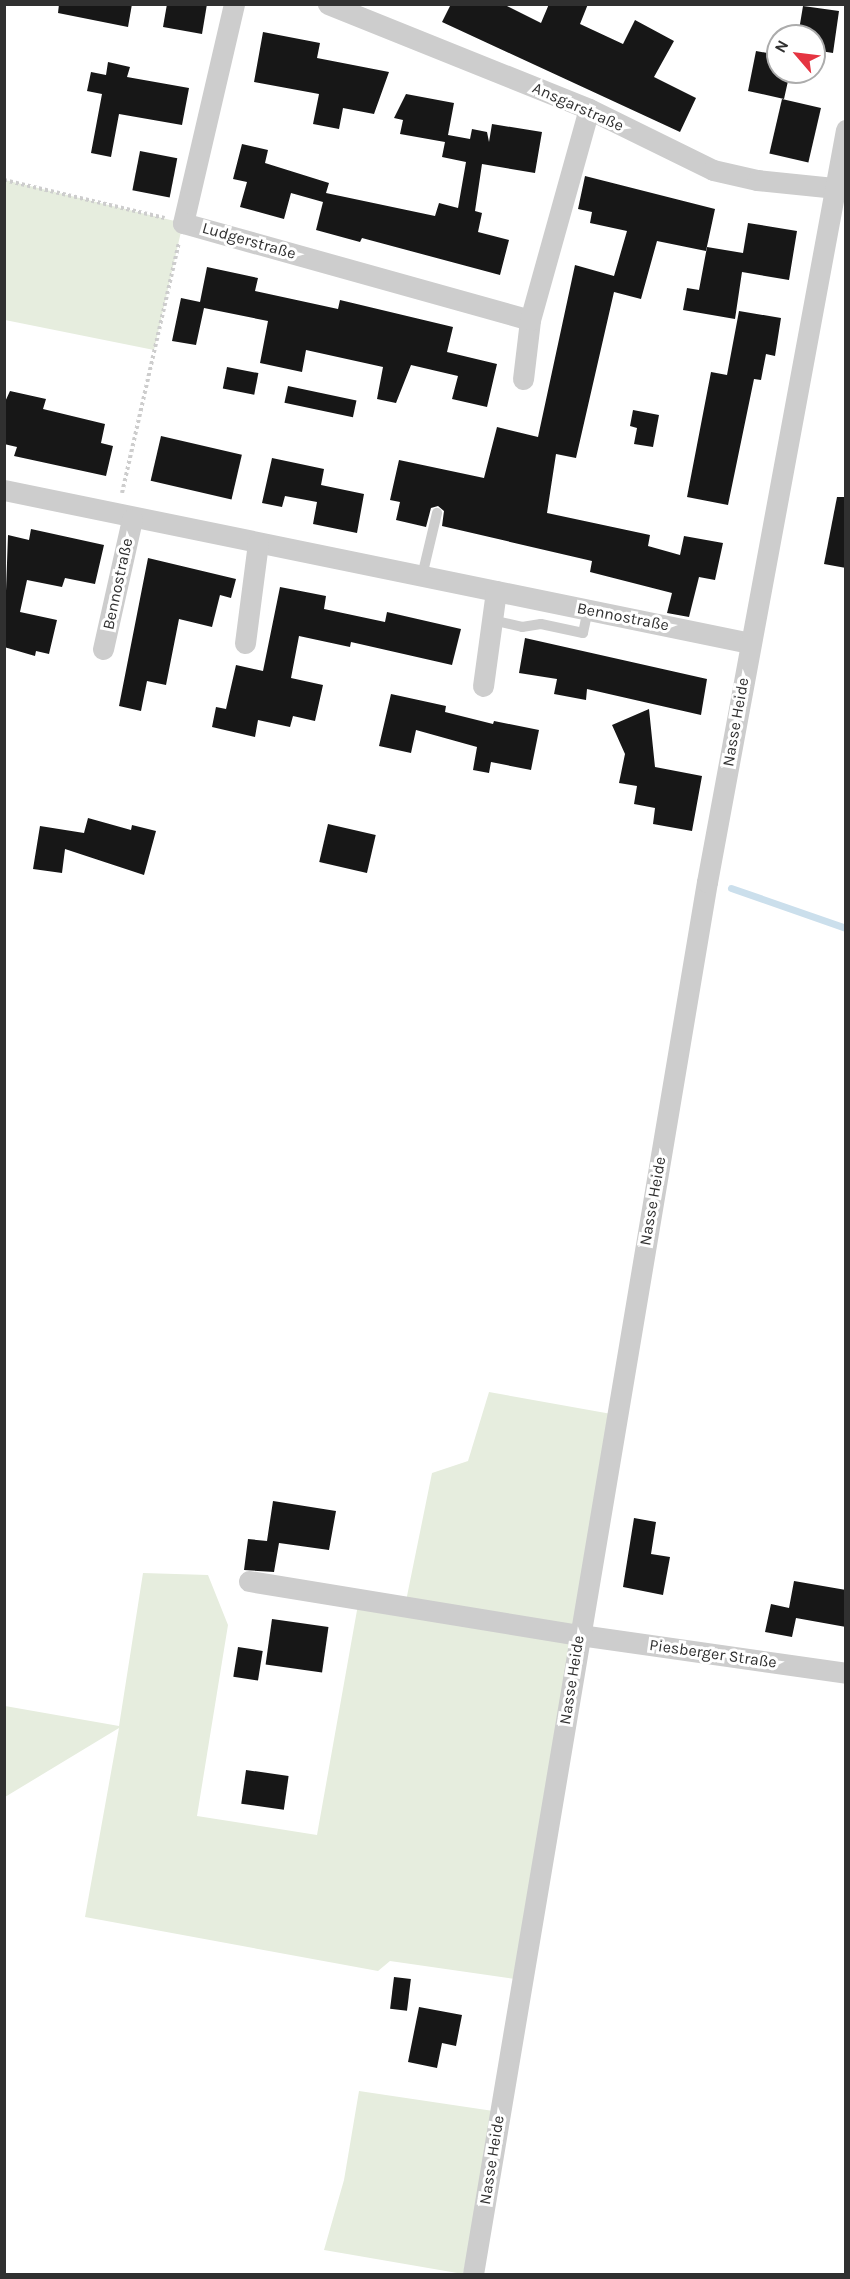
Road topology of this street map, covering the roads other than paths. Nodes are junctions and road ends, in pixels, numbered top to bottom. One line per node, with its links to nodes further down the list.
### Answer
1 (234, 4): 6 (street, Ludgerstraße)
2 (328, 4): 3 (street, Ansgarstraße)
3 (588, 109): 5 (street, Ansgarstraße); 6 (street)
4 (846, 130): 5 (street, Nasse Heide)
5 (834, 188): 17 (street, Nasse Heide)
6 (530, 320): 7 (street)
7 (523, 379)
8 (4, 490): 10 (street, Bennostraße)
9 (438, 513): 12 (lane)
10 (124, 517): 11 (street, Bennostraße); 18 (street, Bennostraße)
11 (258, 543): 12 (street, Bennostraße); 16 (street)
12 (422, 576): 13 (street, Bennostraße)
13 (496, 591): 14 (street, Bennostraße); 15 (street)
14 (588, 610): 15 (lane); 17 (street, Bennostraße)
15 (492, 620): 19 (street)
16 (245, 643)
17 (750, 643): 21 (street, Nasse Heide)
18 (103, 649)
19 (483, 686)
20 (249, 1581): 21 (street, Piesberger Straße)
21 (580, 1635): 22 (street, Piesberger Straße); 23 (street, Nasse Heide)
22 (846, 1672)
23 (472, 2274)

